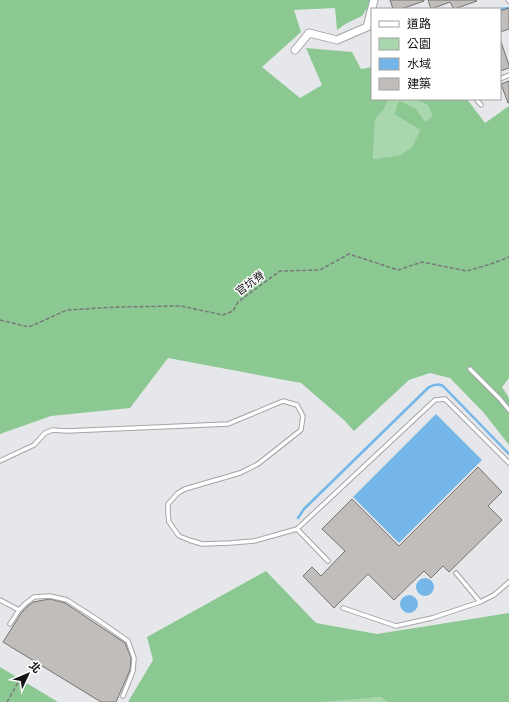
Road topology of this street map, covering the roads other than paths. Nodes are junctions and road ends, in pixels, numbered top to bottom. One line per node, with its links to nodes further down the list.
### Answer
1 (371, 11): 2 (street)
2 (295, 50)
3 (477, 100): 4 (lane)
4 (481, 105)
5 (470, 369): 6 (lane)
6 (509, 410)
7 (0, 461): 9 (lane)
8 (509, 463): 9 (lane)
9 (297, 529): 10 (lane)
10 (328, 560)
11 (456, 573): 14 (lane)
12 (509, 582): 14 (lane)
13 (0, 600): 16 (lane)
14 (480, 602): 15 (lane)
15 (343, 608)
16 (19, 610): 17 (lane); 18 (lane)
17 (10, 624)
18 (123, 696)

